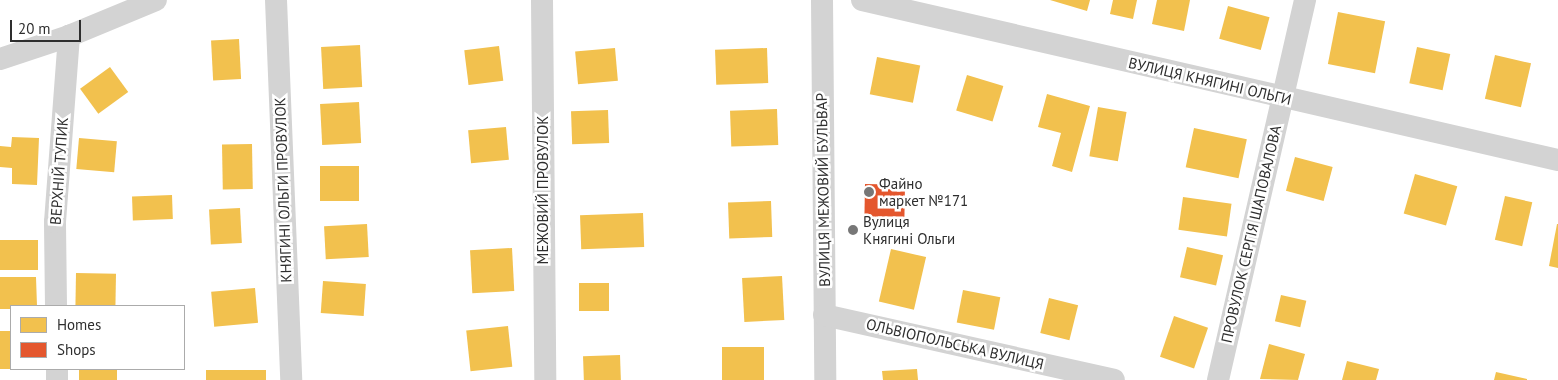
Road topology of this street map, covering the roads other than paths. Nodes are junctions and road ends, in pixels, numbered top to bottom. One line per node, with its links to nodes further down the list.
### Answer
1 (156, 0): 7 (street)
2 (276, 0): 13 (street, КНЯГИНІ ОЛЬГИ ПРОВУЛОК)
3 (542, 0): 14 (street, МЕЖОВИЙ ПРОВУЛОК)
4 (822, 0): 12 (street, ВУЛИЦЯ МЕЖОВИЙ БУЛЬВАР)
5 (862, 0): 9 (street, ВУЛИЦЯ КНЯГИНІ ОЛЬГИ)
6 (1305, 0): 9 (street, ПРОВУЛОК СЕРГІЯ ШАПОВАЛОВА)
7 (69, 36): 8 (street); 11 (street, ВЕРХНІЙ ТУПИК)
8 (0, 60)
9 (1282, 98): 10 (street, ВУЛИЦЯ КНЯГИНІ ОЛЬГИ); 17 (street, ПРОВУЛОК СЕРГІЯ ШАПОВАЛОВА)
10 (1558, 160)
11 (56, 305)
12 (824, 315): 15 (street, ВУЛИЦЯ МЕЖОВИЙ БУЛЬВАР); 16 (street, ОЛЬВІОПОЛЬСЬКА ВУЛИЦЯ)
13 (291, 380)
14 (545, 380)
15 (824, 380)
16 (1114, 380)
17 (1218, 380)

